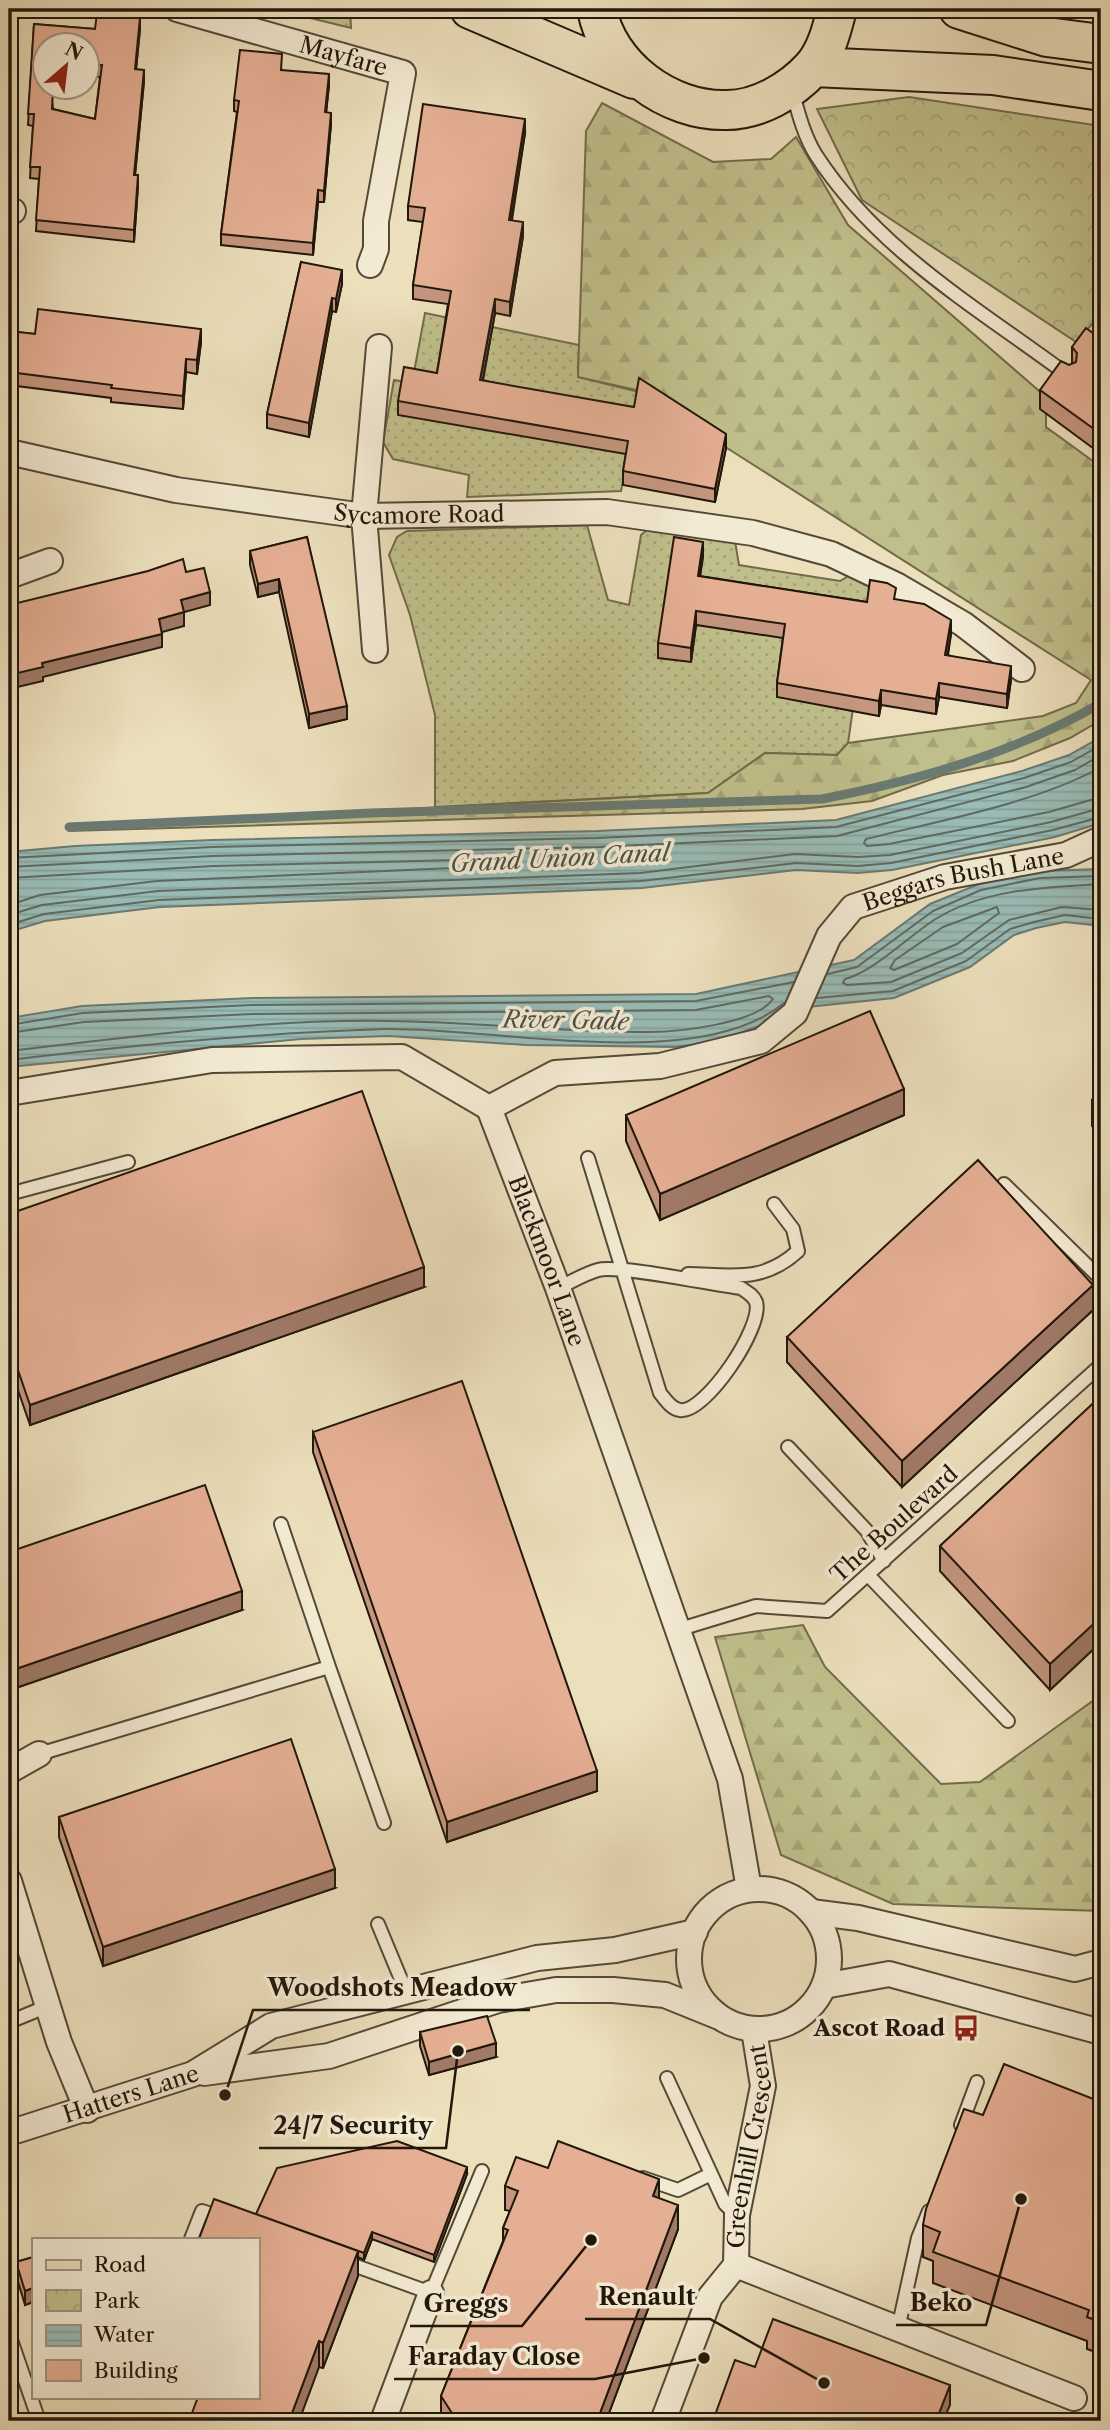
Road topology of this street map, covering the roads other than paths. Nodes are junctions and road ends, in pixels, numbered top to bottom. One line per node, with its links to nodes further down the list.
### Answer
1 (177, 9): 10 (street, Mayfare)
2 (470, 9): 8 (main road)
3 (597, 9): 8 (main road)
4 (837, 9): 7 (main road)
5 (959, 9): 6 (main road)
6 (1101, 44)
7 (802, 77): 8 (main road); 9 (main road); 12 (lane)
8 (646, 83)
9 (1101, 91)
10 (370, 265)
11 (379, 346): 14 (street)
12 (1069, 376)
13 (9, 452): 14 (street, Sycamore Road)
14 (364, 516): 17 (street); 18 (street, Sycamore Road)
15 (50, 561): 16 (street)
16 (9, 576)
17 (375, 650)
18 (1022, 669)
19 (1101, 839): 21 (street, Beggars Bush Lane)
20 (9, 1093): 21 (street)
21 (489, 1108): 30 (street, Blackmoor Lane)
22 (588, 1158): 27 (lane)
23 (128, 1162): 25 (lane)
24 (1004, 1184): 29 (lane)
25 (9, 1194)
26 (774, 1204): 28 (lane)
27 (624, 1271): 28 (lane); 28 (lane); 30 (lane)
28 (647, 1272)
29 (1101, 1279)
30 (558, 1288): 36 (street, Blackmoor Lane)
31 (1101, 1365): 34 (lane, The Boulevard)
32 (788, 1447): 34 (lane)
33 (281, 1524): 37 (lane)
34 (884, 1561): 35 (lane, The Boulevard)
35 (868, 1575): 36 (lane, The Boulevard); 38 (lane)
36 (677, 1630): 43 (street, Blackmoor Lane)
37 (329, 1667): 39 (lane); 41 (lane)
38 (1008, 1721)
39 (38, 1754): 40 (street)
40 (9, 1771)
41 (384, 1823)
42 (9, 1881): 50 (street)
43 (748, 1889): 44 (street); 46 (street)
44 (811, 1912): 47 (street); 48 (street)
45 (378, 1924): 49 (lane)
46 (695, 1932): 49 (street, Hatters Lane); 51 (street)
47 (1101, 1962)
48 (824, 1986): 53 (street); 54 (street)
49 (405, 1989): 55 (street, Hatters Lane)
50 (48, 2006): 52 (lane); 58 (street)
51 (717, 2016): 53 (street); 55 (street)
52 (9, 2022)
53 (754, 2030): 65 (street, Greenhill Crescent)
54 (1101, 2032)
55 (192, 2074): 58 (street, Hatters Lane)
56 (667, 2078): 63 (lane)
57 (977, 2082): 60 (lane)
58 (87, 2110): 59 (street, Hatters Lane)
59 (9, 2133)
60 (954, 2143)
61 (482, 2171): 70 (lane)
62 (628, 2173): 63 (lane)
63 (711, 2174): 65 (lane)
64 (932, 2203): 71 (lane)
65 (737, 2215): 69 (street, Greenhill Crescent)
66 (240, 2225): 67 (lane)
67 (191, 2238)
68 (329, 2257): 70 (lane)
69 (736, 2265): 71 (street, Greenhill Crescent); 76 (street, Greenhill Crescent)
70 (431, 2293): 75 (street)
71 (898, 2329): 73 (street, Greenhill Crescent)
72 (9, 2334): 74 (lane)
73 (1074, 2398)
74 (39, 2421)
75 (383, 2421)
76 (663, 2421)

